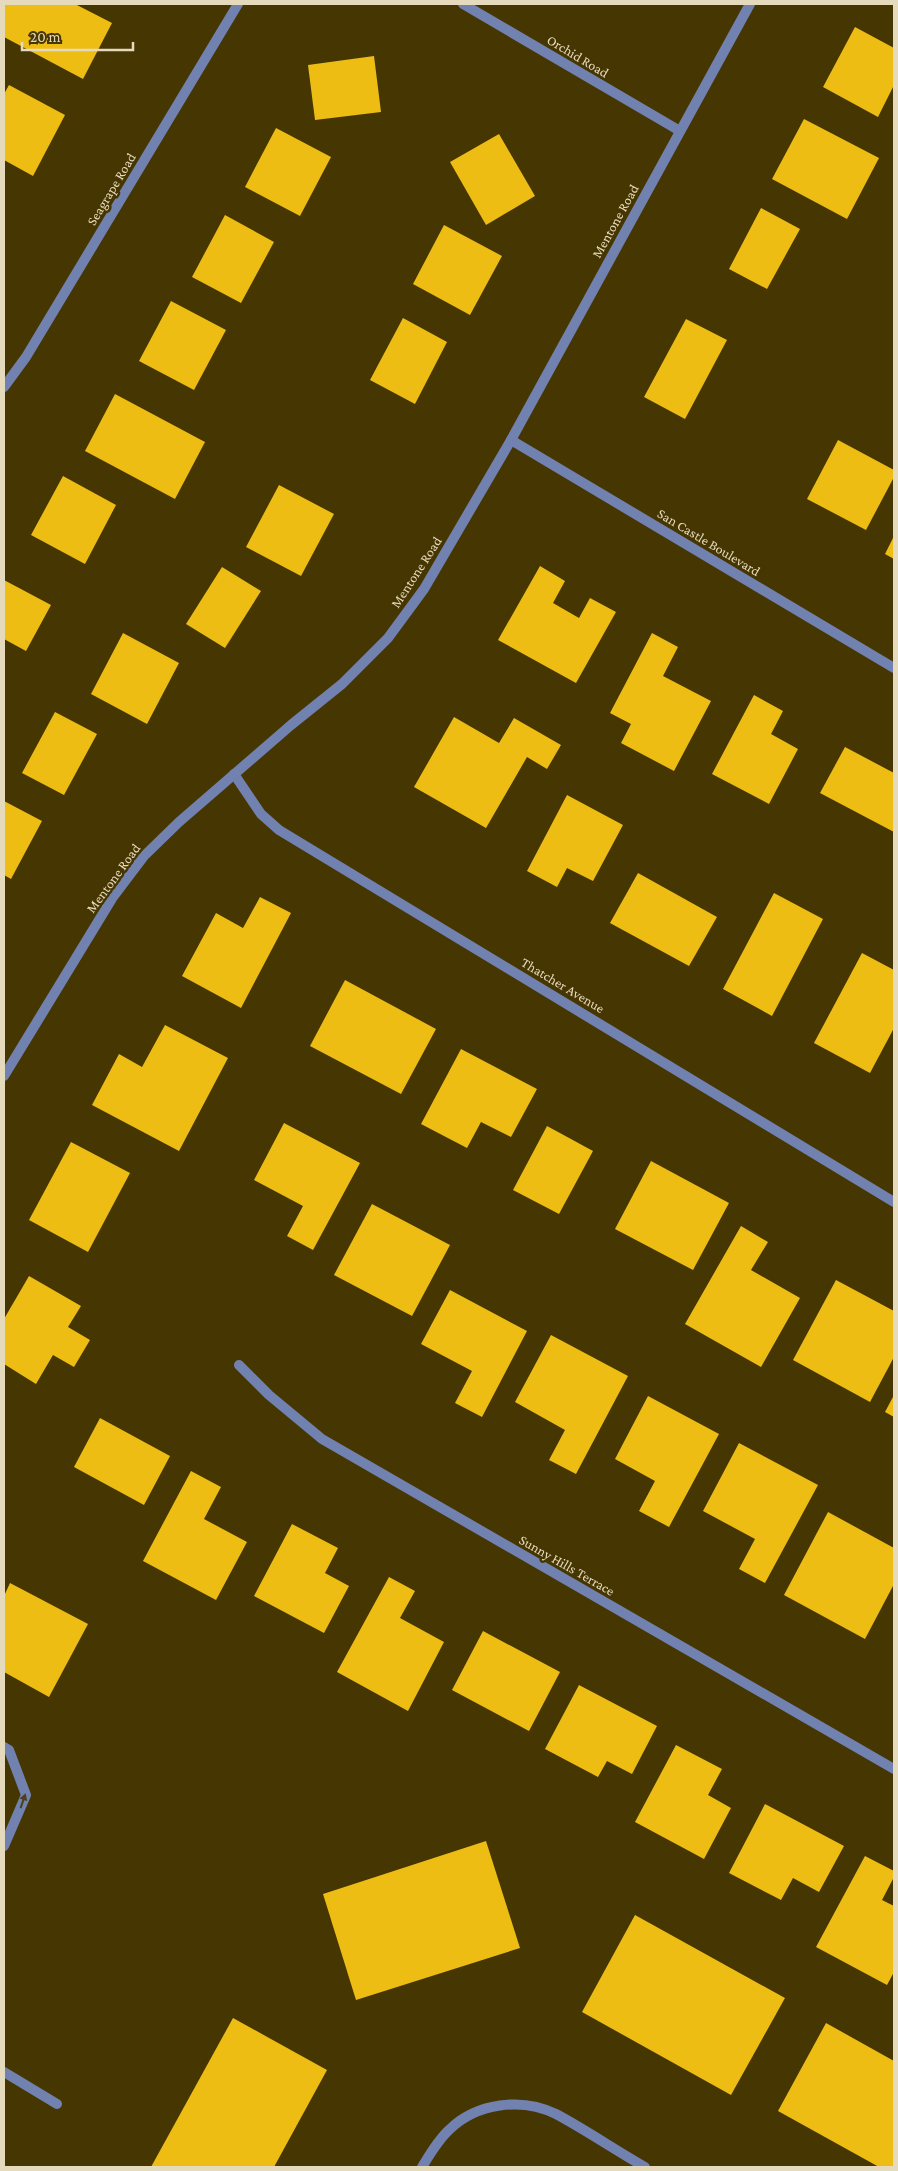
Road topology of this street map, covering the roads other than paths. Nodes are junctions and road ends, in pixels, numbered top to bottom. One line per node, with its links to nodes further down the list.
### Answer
1 (238, 4): 5 (street, Seagrape Road)
2 (463, 4): 4 (street, Orchid Road)
3 (750, 4): 4 (street, Mentone Road)
4 (680, 131): 6 (street, Mentone Road)
5 (4, 387)
6 (510, 440): 7 (street, San Castle Boulevard); 8 (street, Mentone Road)
7 (894, 668)
8 (234, 774): 9 (street, Mentone Road); 10 (street, Thatcher Avenue)
9 (4, 1076)
10 (894, 1202)
11 (239, 1365): 13 (street, Sunny Hills Terrace)
12 (4, 1747): 14 (street, one-way to 12)
13 (894, 1769)
14 (4, 1846)
15 (4, 2072): 16 (street)
16 (57, 2104)
17 (422, 2167): 18 (street)
18 (645, 2167)

